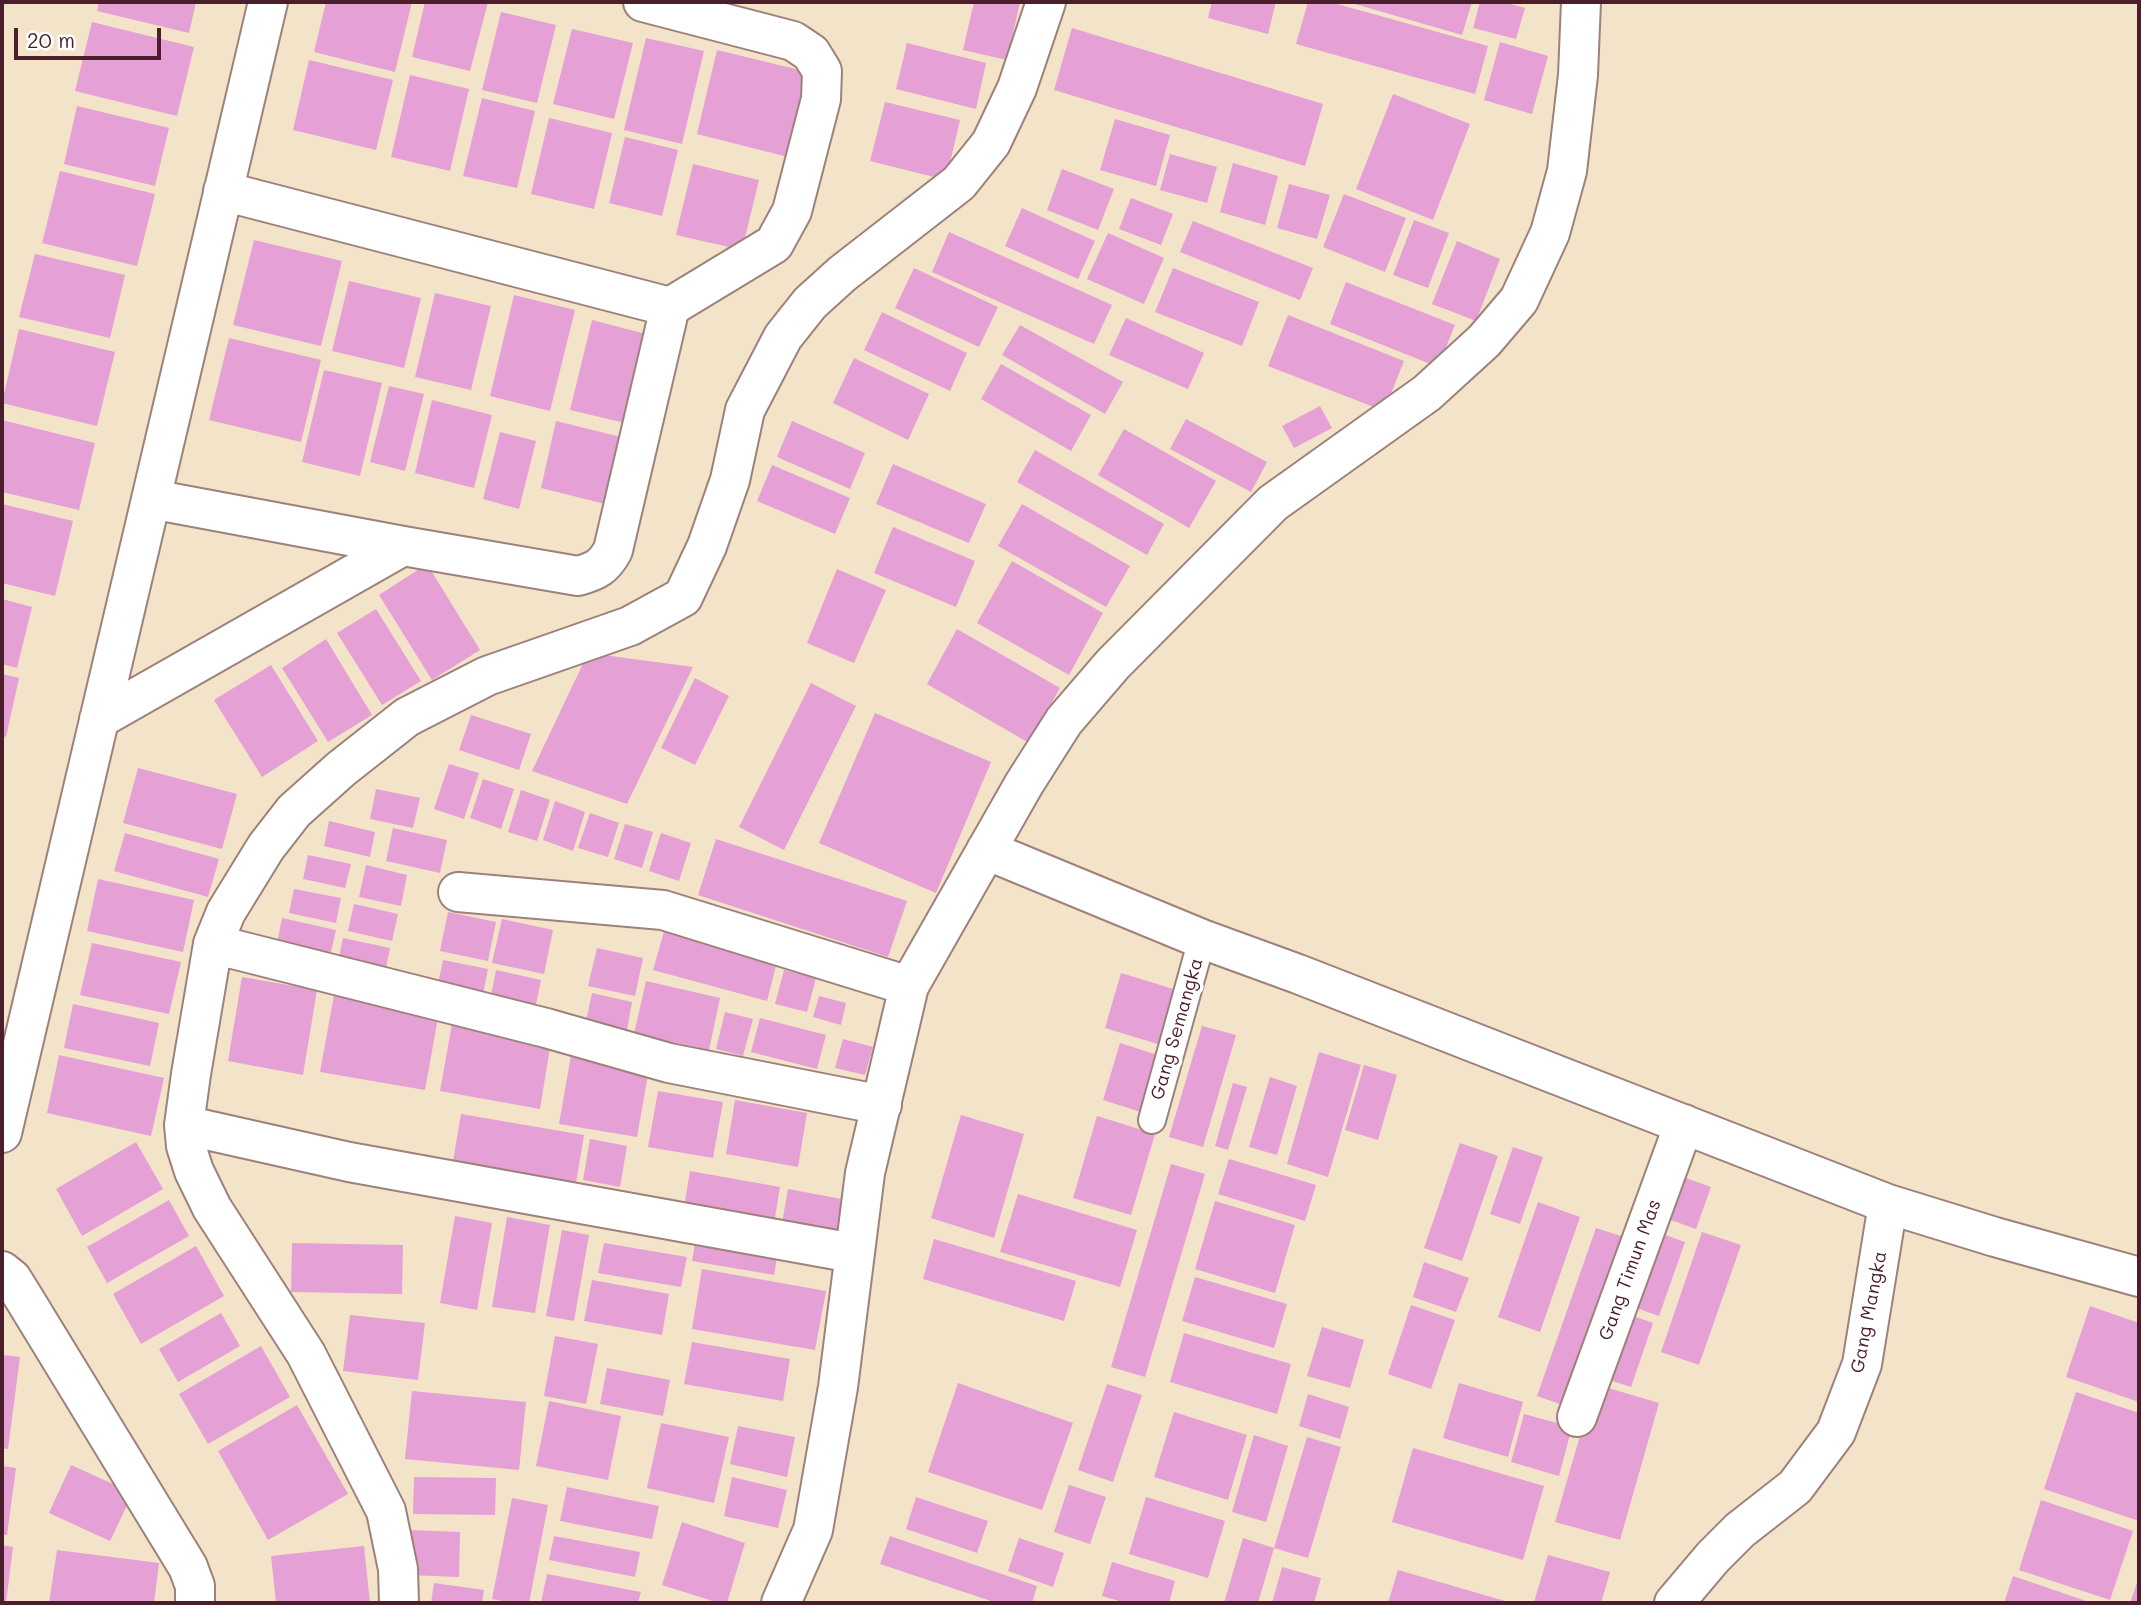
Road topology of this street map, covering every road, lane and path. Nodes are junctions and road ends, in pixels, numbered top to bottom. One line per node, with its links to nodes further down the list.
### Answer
1 (268, 2): 5 (street)
2 (643, 2): 6 (street)
3 (1046, 2): 13 (street)
4 (1581, 2): 10 (street)
5 (223, 191): 6 (street); 7 (street)
6 (670, 307): 8 (street)
7 (151, 499): 8 (street); 9 (street)
8 (403, 546): 9 (street)
9 (99, 719): 19 (street)
10 (986, 850): 12 (street); 14 (street)
11 (458, 891): 14 (street)
12 (1202, 939): 16 (lane, Gang Semangka); 17 (street)
13 (213, 944): 15 (street); 18 (street)
14 (909, 986): 15 (street)
15 (882, 1105): 21 (street)
16 (1152, 1120)
17 (1684, 1124): 20 (street); 24 (street, Gang Timun Mas)
18 (184, 1125): 21 (street); 26 (street)
19 (2, 1133)
20 (1888, 1203): 23 (street); 28 (street, Gang Mangka)
21 (853, 1253): 27 (street)
22 (2, 1271): 25 (street)
23 (2139, 1277)
24 (1577, 1417)
25 (195, 1603)
26 (399, 1603)
27 (781, 1603)
28 (1674, 1603)

